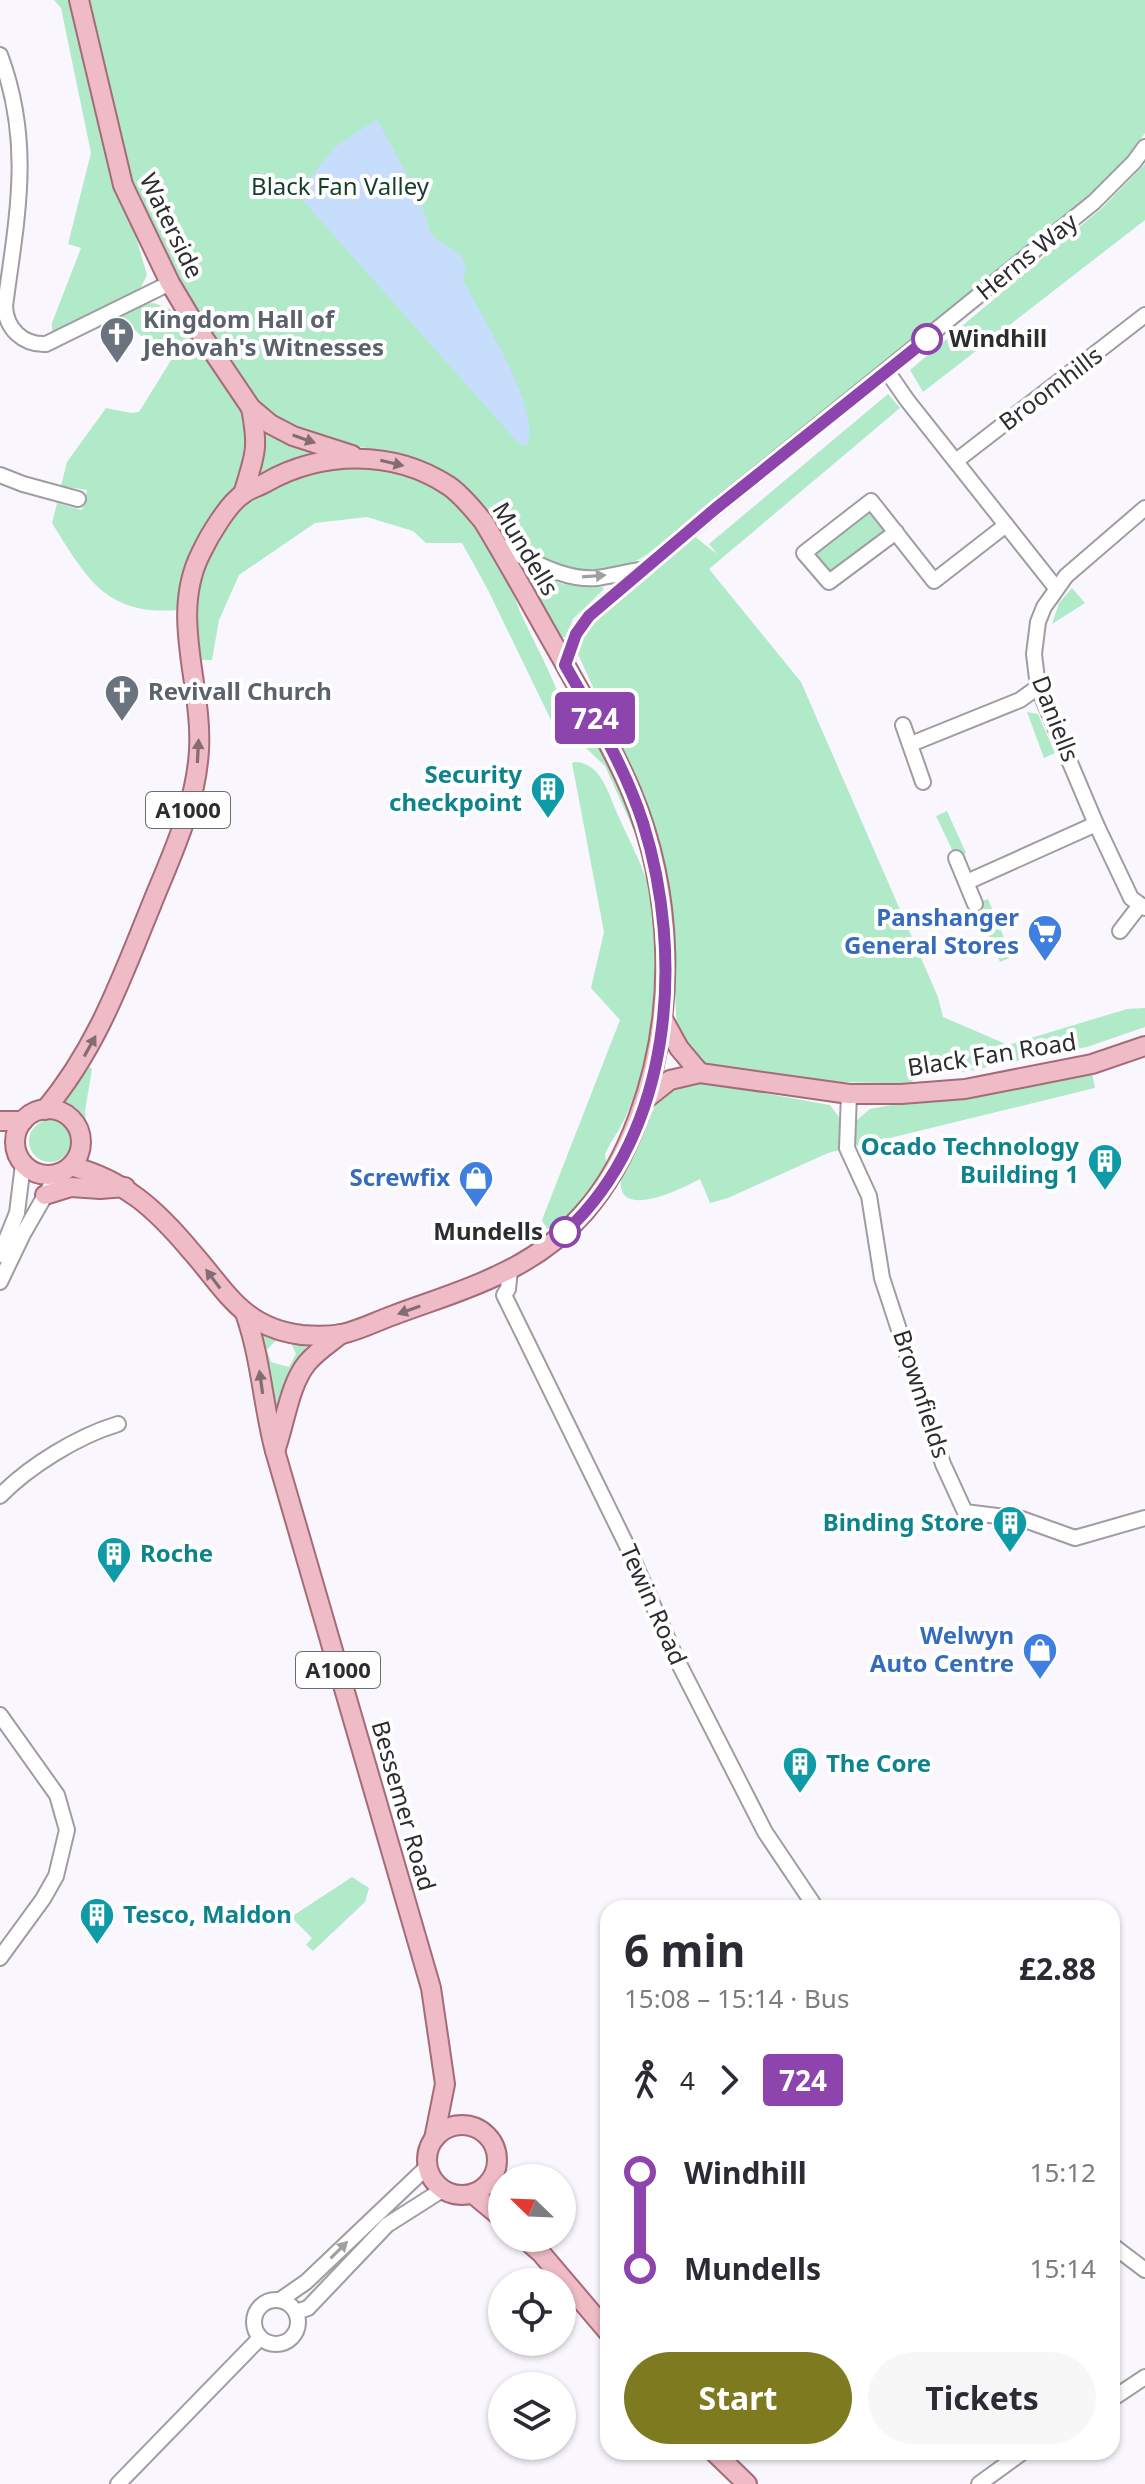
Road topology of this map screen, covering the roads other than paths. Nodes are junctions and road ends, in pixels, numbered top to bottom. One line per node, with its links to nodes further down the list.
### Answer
1 (79, 0): 5 (main road, Waterside)
2 (0, 55): 4 (street)
3 (1145, 147): 7 (street, Herns Way)
4 (6, 250): 5 (street)
5 (170, 283): 8 (main road, Waterside)
6 (1145, 315): 10 (street, Broomhills)
7 (887, 371): 10 (street); 18 (street, Herns Way)
8 (251, 408): 9 (main road, Waterside, one-way to 9); 12 (main road, Waterside)
9 (363, 458): 12 (main road, Mundells / A1000); 17 (main road, Mundells / A1000, one-way to 17)
10 (956, 461): 15 (street)
11 (0, 475): 13 (street)
12 (243, 494): 36 (main road, Mundells / A1000, one-way to 12)
13 (78, 499)
14 (1145, 508): 19 (street, Daniells)
15 (1006, 525): 16 (street); 19 (street)
16 (896, 532): 16 (street)
17 (498, 545): 18 (street, Herns Way, one-way to 18); 20 (main road, Mundells / A1000)
18 (640, 570): 20 (street, Herns Way)
19 (1056, 588): 21 (street, Daniells)
20 (565, 665): 31 (main road, Mundells / A1000)
21 (1038, 687): 23 (street); 25 (street, Daniells)
22 (903, 725): 23 (street)
23 (911, 744): 24 (street)
24 (923, 782)
25 (1096, 824): 27 (street); 29 (street, Daniells)
26 (956, 858): 27 (street)
27 (967, 882): 28 (street)
28 (975, 904)
29 (1142, 906): 30 (street)
30 (1120, 931)
31 (663, 1019): 33 (main road); 35 (main road, Mundells / A1000)
32 (1145, 1046): 34 (main road, Black Fan Road)
33 (700, 1073): 34 (main road, Black Fan Road); 35 (main road, Black Fan Road)
34 (849, 1094): 53 (street, Brownfields)
35 (646, 1099): 44 (main road, Mundells / A1000)
36 (45, 1110): 38 (main road, A1000); 40 (main road)
37 (0, 1121): 38 (main road, A1000)
38 (23, 1121): 39 (main road)
39 (13, 1152): 40 (main road, A1000); 43 (street)
40 (64, 1170): 41 (main road, Mundells / A1000); 42 (street)
41 (125, 1187): 42 (main road); 48 (main road, Mundells / A1000, one-way to 41)
42 (45, 1195): 45 (street)
43 (0, 1255)
44 (510, 1270): 46 (main road, Mundells / A1000); 47 (street)
45 (0, 1282)
46 (478, 1285): 47 (street); 49 (main road, Mundells / A1000, one-way to 49)
47 (504, 1295): 55 (street, Tewin Road)
48 (245, 1313): 49 (main road, Mundells / A1000); 51 (main road, Bessemer Road / A1000, one-way to 48)
49 (341, 1334): 51 (main road, A1000)
50 (118, 1424): 52 (street)
51 (275, 1451): 57 (main road, Bessemer Road / A1000)
52 (0, 1496)
53 (1145, 1518)
54 (0, 1715): 56 (street)
55 (810, 1900)
56 (0, 1958)
57 (445, 2084): 58 (main road, Bessemer Road / A1000); 59 (main road, Bessemer Road / A1000)
58 (465, 2125): 59 (main road); 60 (main road, A1000)
59 (434, 2139): 61 (main road, A1000)
60 (498, 2164)
61 (427, 2167): 63 (main road); 69 (street, one-way to 61)
62 (488, 2183): 64 (main road, A1000)
63 (442, 2190): 64 (main road); 70 (street)
64 (473, 2194): 65 (main road)
65 (488, 2206)
66 (1120, 2251): 68 (street)
67 (544, 2252): 71 (main road)
68 (1145, 2270)
69 (280, 2300): 70 (street); 72 (street)
70 (296, 2312): 72 (street)
71 (600, 2322)
72 (260, 2338): 79 (street)
73 (1145, 2365): 75 (street)
74 (1145, 2377): 76 (street)
75 (1120, 2382)
76 (1120, 2394)
77 (722, 2460): 80 (main road)
78 (1012, 2460): 81 (street)
79 (118, 2484)
80 (747, 2484)
81 (979, 2484)

